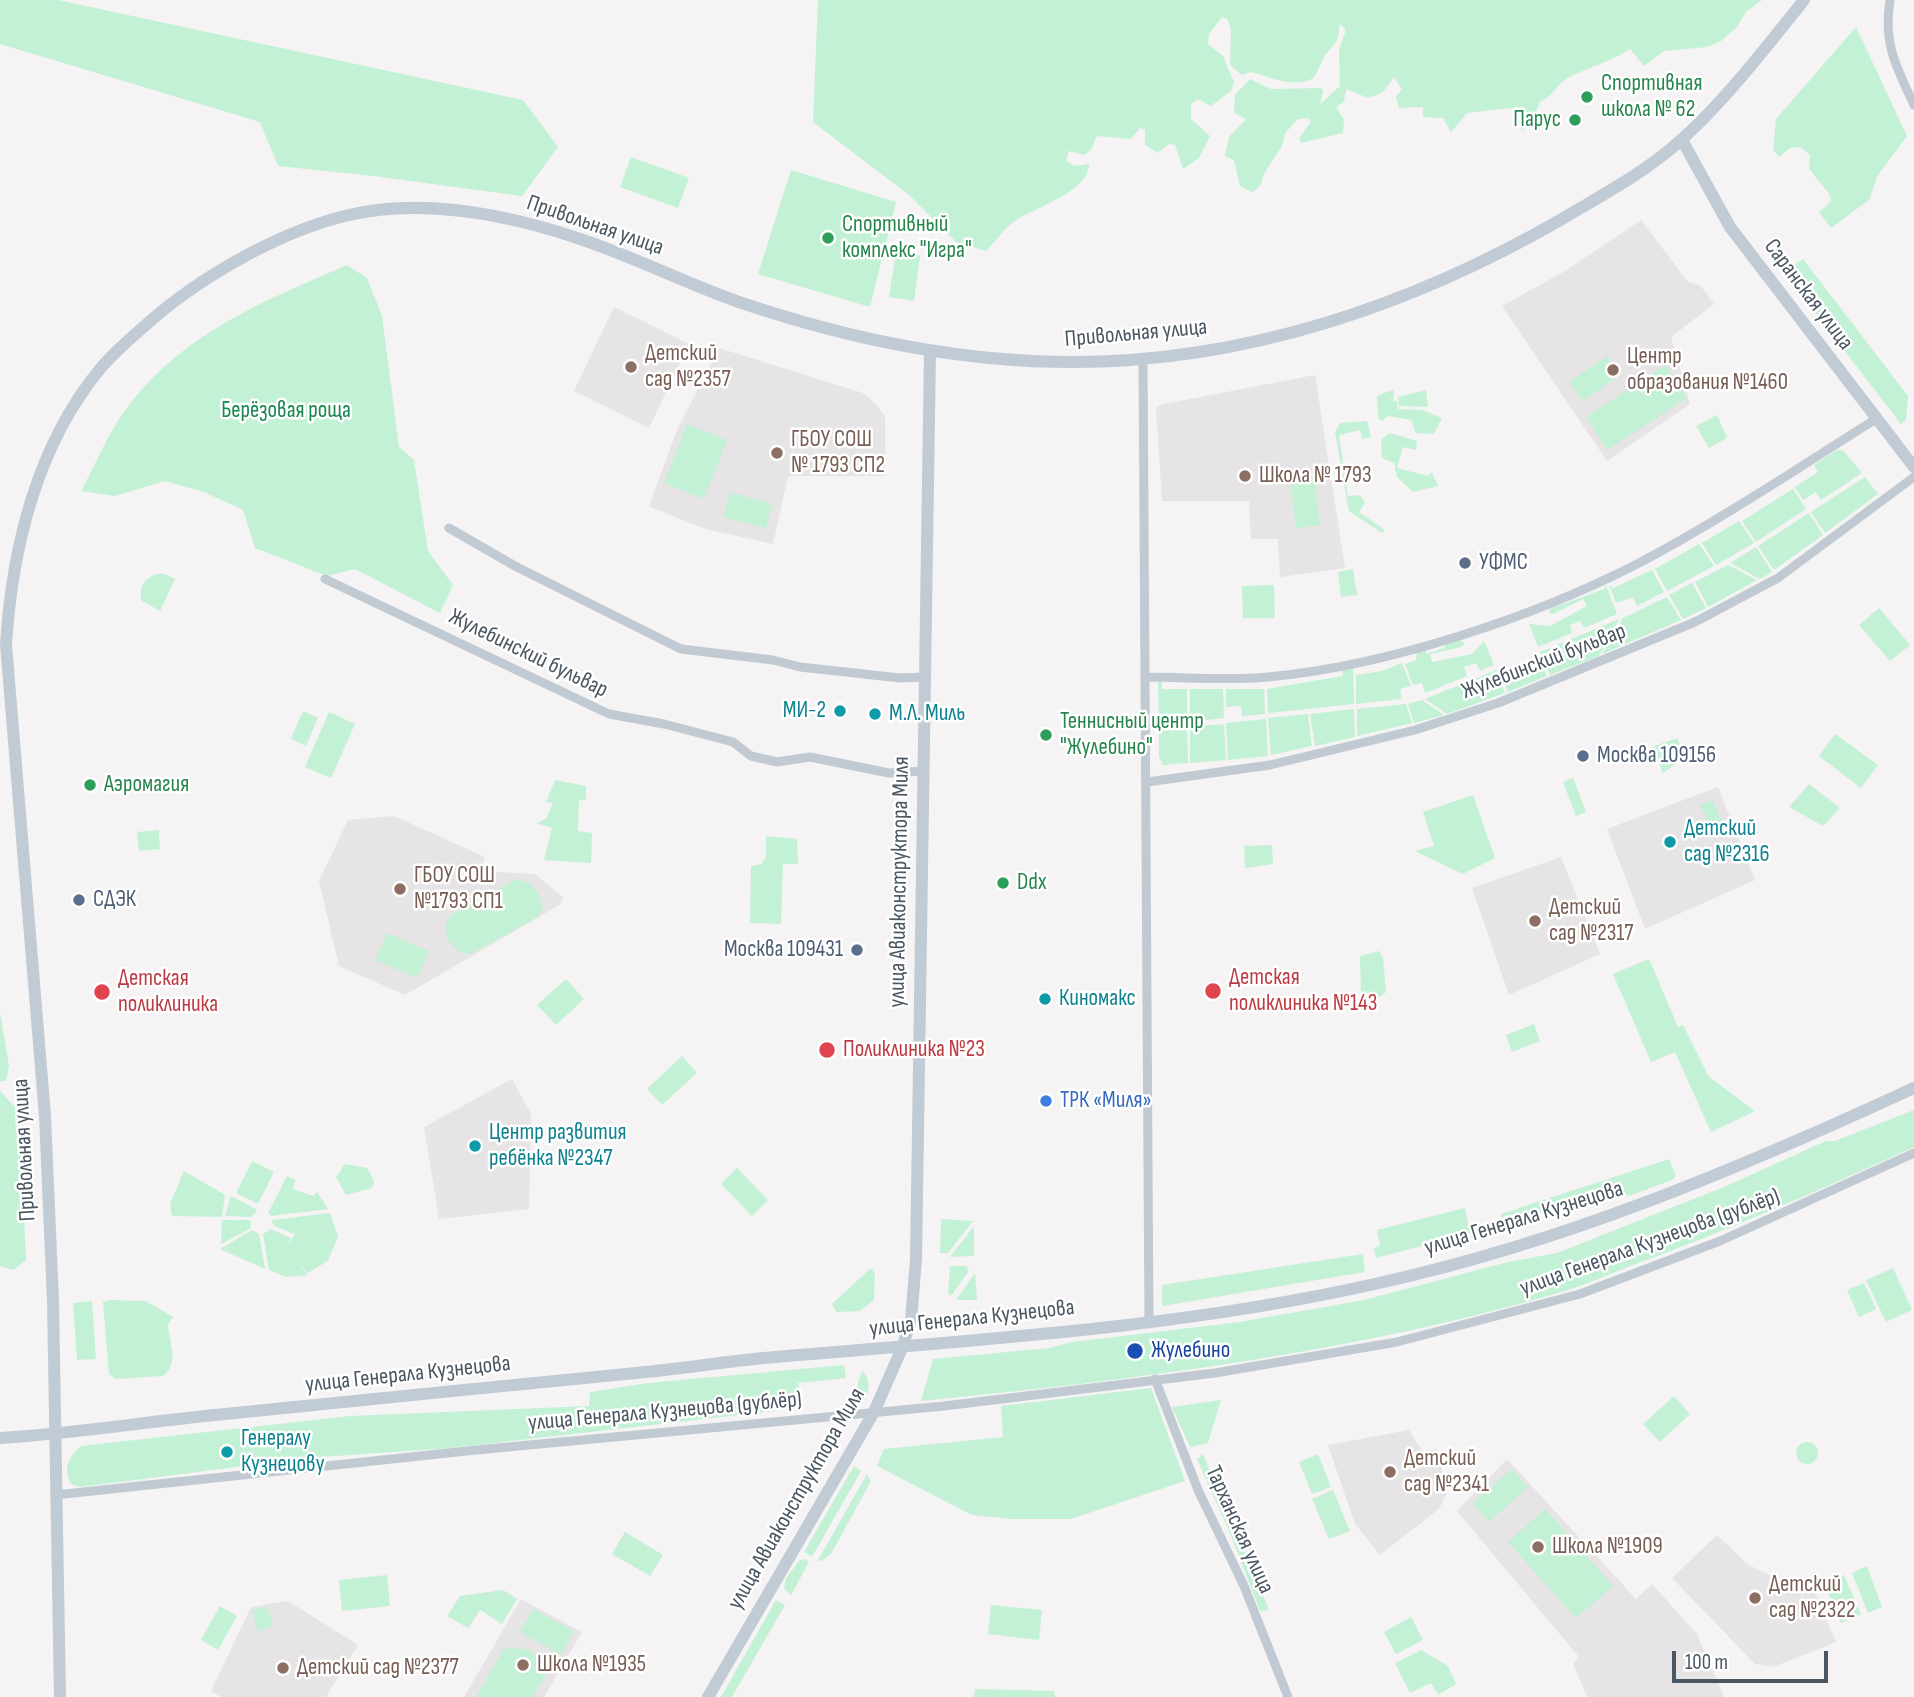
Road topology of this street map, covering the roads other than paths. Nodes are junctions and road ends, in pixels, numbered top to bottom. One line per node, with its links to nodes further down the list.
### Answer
1 (1804, 0): 4 (main road, Привольная улица)
2 (1890, 0): 3 (street)
3 (1914, 105)
4 (1682, 140): 6 (main road, Привольная улица); 7 (main road, Саранская улица)
5 (930, 352): 6 (main road, Привольная улица); 12 (main road, улица Авиаконструктора Миля); 22 (main road, Привольная улица)
6 (1143, 358): 13 (street)
7 (1876, 419): 8 (main road, Саранская улица); 13 (street)
8 (1914, 467)
9 (1914, 477): 15 (street, Жулебинский бульвар)
10 (449, 528): 12 (street)
11 (325, 579): 14 (street, Жулебинский бульвар)
12 (925, 677): 14 (main road, улица Авиаконструктора Миля)
13 (1146, 677): 15 (street)
14 (923, 771): 19 (main road, улица Авиаконструктора Миля)
15 (1147, 782): 18 (street)
16 (1914, 1088): 18 (main road, улица Генерала Кузнецова)
17 (1914, 1153): 20 (street, улица Генерала Кузнецова (дублёр))
18 (1149, 1322): 19 (main road, улица Генерала Кузнецова)
19 (902, 1348): 21 (main road, улица Авиаконструктора Миля); 22 (main road, улица Генерала Кузнецова)
20 (1155, 1379): 21 (street, улица Генерала Кузнецова (дублёр)); 27 (street, Тарханская улица)
21 (874, 1412): 24 (street, улица Генерала Кузнецова (дублёр)); 26 (main road, улица Авиаконструктора Миля)
22 (53, 1435): 23 (main road, улица Генерала Кузнецова); 24 (main road, Привольная улица)
23 (0, 1438)
24 (55, 1495): 25 (main road, Привольная улица)
25 (60, 1697)
26 (708, 1697)
27 (1288, 1697)

